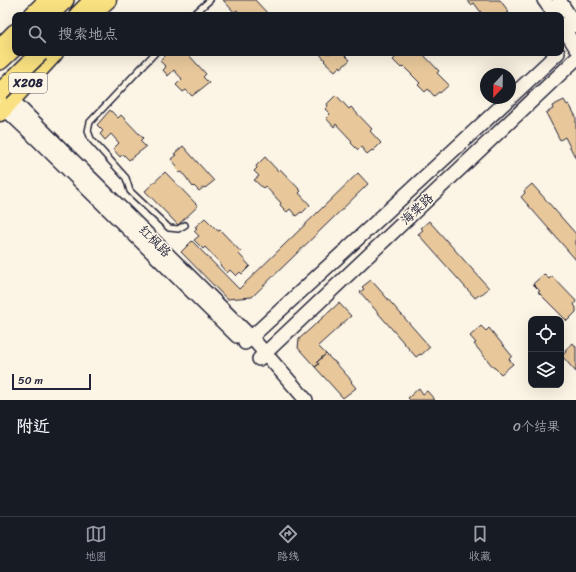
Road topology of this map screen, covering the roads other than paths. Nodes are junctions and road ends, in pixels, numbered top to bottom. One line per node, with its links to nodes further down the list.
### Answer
1 (47, 0): 8 (main road)
2 (65, 0): 9 (highway)
3 (94, 0): 10 (highway)
4 (108, 0): 11 (main road)
5 (210, 0): 12 (lane)
6 (544, 0): 13 (street)
7 (559, 0): 14 (street)
8 (35, 12)
9 (52, 12)
10 (81, 12)
11 (94, 12)
12 (196, 12)
13 (553, 12)
14 (576, 26)
15 (564, 28): 17 (street)
16 (12, 35): 18 (main road)
17 (574, 42): 19 (street)
18 (0, 47)
19 (564, 48)
20 (12, 50): 26 (highway)
21 (38, 56): 29 (highway, bridge)
22 (53, 56): 29 (main road, X208)
23 (152, 56): 31 (lane)
24 (555, 56): 28 (street, 海棠路)
25 (576, 59): 33 (street, 海棠路)
26 (0, 61)
27 (0, 87): 29 (street, 红枫路)
28 (516, 92)
29 (3, 104): 32 (street, 红枫路)
30 (504, 104): 32 (street, 海棠路)
31 (185, 225)
32 (248, 340): 33 (street, 红枫路)
33 (262, 356): 34 (street, 红枫路); 35 (street, 红枫路)
34 (294, 400)
35 (306, 400)

